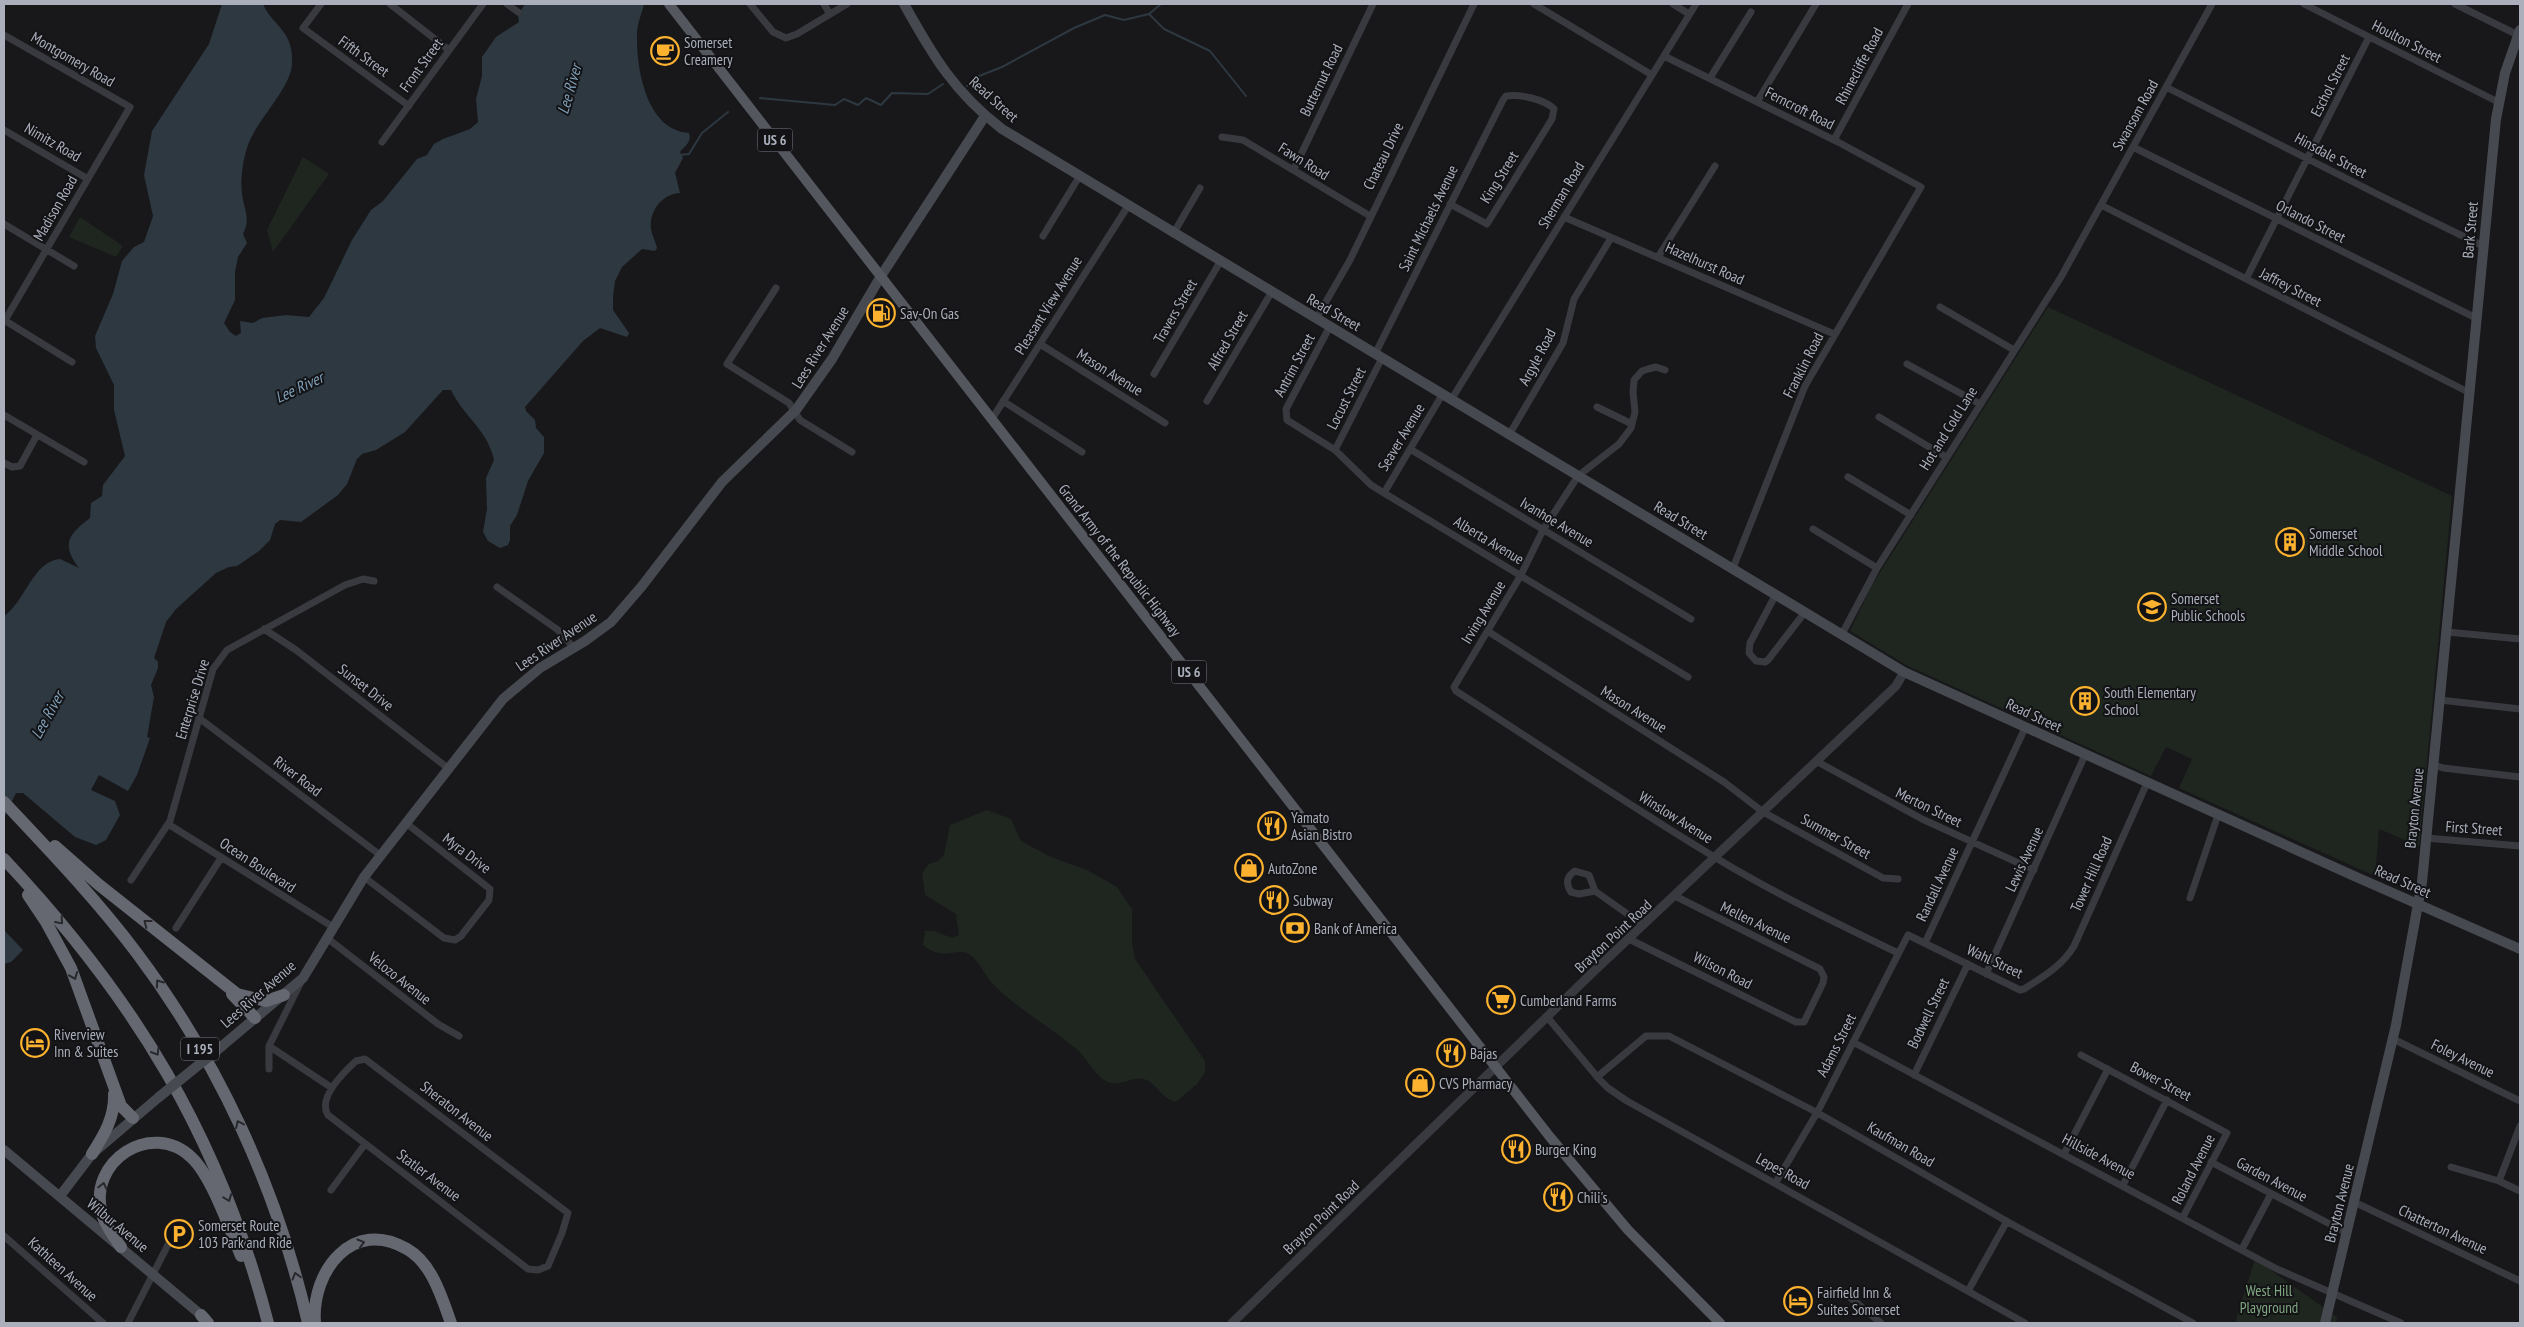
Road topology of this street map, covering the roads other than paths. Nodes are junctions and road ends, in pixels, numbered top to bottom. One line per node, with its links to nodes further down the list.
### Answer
1 (321, 4): 34 (street, Fifth Street)
2 (390, 4): 27 (street)
3 (484, 4): 27 (street, Front Street)
4 (507, 4): 20 (street)
5 (669, 4): 66 (main road, US 6)
6 (750, 4): 22 (street)
7 (824, 4): 22 (street)
8 (847, 4): 22 (street)
9 (904, 4): 37 (main road, Read Street)
10 (1373, 4): 45 (street, Butternut Road)
11 (1474, 4): 53 (street, Chateau Drive)
12 (1534, 4): 29 (street)
13 (1673, 4): 23 (street)
14 (1696, 4): 23 (street, Sherman Road)
15 (1816, 4): 32 (street)
16 (1908, 4): 40 (street, Rhinecliffe Road)
17 (2212, 4): 31 (street, Swansom Road)
18 (2304, 4): 26 (street, Houlton Street)
19 (2455, 4): 24 (street)
20 (518, 12)
21 (1751, 12): 30 (street)
22 (829, 13)
23 (1689, 14): 28 (street, Sherman Road)
24 (2519, 33): 33 (main road, Bark Street)
25 (4, 35): 35 (street, Montgomery Road)
26 (2369, 37): 33 (street, Houlton Street); 43 (street, Eschol Street)
27 (449, 50): 34 (street, Front Street)
28 (1664, 56): 29 (street, Sherman Road); 30 (street, Ferncroft Road)
29 (1652, 75): 54 (street, Sherman Road)
30 (1710, 78): 32 (street, Ferncroft Road)
31 (2166, 87): 42 (street, Swansom Road); 43 (street, Hinsdale Street)
32 (1757, 102): 40 (street, Ferncroft Road)
33 (2498, 102): 61 (main road, Bark Street)
34 (409, 106): 41 (street, Front Street)
35 (130, 107): 47 (street, Madison Road)
36 (1554, 109): 50 (street, Saint Michaels Avenue); 50 (street, King Street)
37 (985, 116): 46 (main road, Read Street); 66 (main road, Lees River Avenue)
38 (4, 130): 47 (street, Nimitz Road)
39 (1222, 137): 45 (street, Fawn Road)
40 (1834, 140): 48 (street, Ferncroft Road)
41 (382, 142)
42 (2133, 147): 51 (street, Swansom Road); 55 (street, Orlando Street)
43 (2308, 158): 55 (street, Eschol Street); 61 (street, Hinsdale Street)
44 (1715, 166): 63 (street)
45 (1294, 169): 53 (street, Fawn Road)
46 (1079, 177): 52 (main road, Read Street); 58 (street)
47 (88, 178): 62 (street, Madison Road)
48 (1921, 187): 75 (street, Franklin Road)
49 (1200, 188): 57 (street)
50 (1450, 204): 78 (street, Saint Michaels Avenue)
51 (2101, 205): 60 (street, Swansom Road); 67 (street, Jaffrey Street)
52 (1128, 206): 57 (main road, Read Street); 76 (street, Pleasant View Avenue)
53 (1370, 216): 72 (street, Chateau Drive)
54 (1564, 217): 59 (street, Hazelhurst Road); 84 (street, Sherman Road)
55 (2277, 219): 67 (street, Eschol Street); 71 (street, Orlando Street)
56 (4, 224): 62 (street)
57 (1173, 234): 64 (main road, Read Street)
58 (1043, 236)
59 (1611, 238): 63 (street, Hazelhurst Road); 96 (street, Argyle Road)
60 (2083, 239): 77 (street, Hot and Cold Lane)
61 (2483, 246): 71 (main road, Bark Street)
62 (46, 250): 65 (street); 73 (street, Madison Road)
63 (1658, 257): 75 (street, Hazelhurst Road)
64 (1220, 262): 69 (main road, Read Street); 82 (street, Travers Street)
65 (74, 266)
66 (881, 276): 89 (main road, Lees River Avenue); 93 (main road, Grand Army of the Republic Highway / US 6)
67 (2246, 279): 83 (street, Jaffrey Street)
68 (776, 288): 89 (street)
69 (1271, 293): 72 (main road, Read Street); 86 (street, Alfred Street)
70 (1940, 307): 77 (street)
71 (2476, 318): 83 (main road, Bark Street)
72 (1316, 319): 74 (main road, Read Street)
73 (4, 321): 79 (street)
74 (1329, 328): 78 (main road, Read Street); 91 (street, Antrim Street)
75 (1834, 334): 112 (street, Franklin Road)
76 (1040, 344): 85 (street, Pleasant View Avenue); 94 (street, Mason Avenue)
77 (2014, 350): 87 (street, Hot and Cold Lane)
78 (1378, 356): 84 (main road, Read Street); 100 (street, Locust Street)
79 (72, 362)
80 (1907, 364): 87 (street)
81 (1665, 370): 95 (street)
82 (1154, 374)
83 (2468, 392): 98 (main road, Bark Street)
84 (1447, 397): 96 (main road, Read Street); 99 (street, Seaver Avenue)
85 (1003, 401): 93 (street, Pleasant View Avenue); 102 (street)
86 (1207, 401)
87 (1980, 404): 103 (street, Hot and Cold Lane)
88 (1597, 407): 95 (street)
89 (796, 410): 101 (street); 125 (main road, Lees River Avenue)
90 (4, 415): 97 (street)
91 (1285, 415): 100 (street, Alberta Avenue)
92 (1879, 417): 103 (street)
93 (992, 419): 181 (main road, Grand Army of the Republic Highway / US 6)
94 (1165, 423)
95 (1632, 424): 106 (street, Irving Avenue)
96 (1509, 434): 106 (main road, Read Street)
97 (38, 435): 104 (street); 105 (street)
98 (2464, 436): 122 (main road, Brayton Avenue)
99 (1410, 449): 108 (street, Seaver Avenue); 111 (street, Ivanhoe Avenue)
100 (1335, 450): 108 (street, Alberta Avenue)
101 (852, 452)
102 (1082, 452)
103 (1946, 457): 109 (street, Hot and Cold Lane)
104 (84, 462)
105 (4, 463)
106 (1578, 476): 111 (street, Irving Avenue); 112 (main road, Read Street)
107 (1848, 477): 109 (street)
108 (1384, 493): 114 (street, Alberta Avenue)
109 (1911, 515): 113 (street, Hot and Cold Lane)
110 (1813, 529): 113 (street)
111 (1543, 530): 114 (street, Irving Avenue); 119 (street, Ivanhoe Avenue)
112 (1732, 568): 117 (main road, Read Street)
113 (1877, 568): 123 (street, Hot and Cold Lane)
114 (1521, 576): 121 (street, Irving Avenue); 127 (street, Alberta Avenue)
115 (374, 581): 120 (street, Enterprise Drive)
116 (498, 587): 125 (street)
117 (1776, 594): 118 (main road, Read Street); 118 (street)
118 (1805, 612): 123 (main road, Read Street)
119 (1691, 619)
120 (264, 629): 131 (street, Enterprise Drive); 136 (street, Sunset Drive)
121 (1489, 632): 128 (street, Irving Avenue); 140 (street, Mason Avenue)
122 (2447, 632): 124 (street); 129 (main road, Brayton Avenue)
123 (1842, 634): 126 (main road, Read Street)
124 (2520, 639)
125 (574, 648): 136 (main road, Lees River Avenue)
126 (1904, 672): 132 (main road, Read Street); 134 (street, Brayton Point Road)
127 (1688, 677)
128 (1455, 684): 149 (street, Winslow Avenue)
129 (2440, 700): 130 (street); 135 (main road, Brayton Avenue)
130 (2520, 709)
131 (199, 718): 143 (street, Enterprise Drive); 147 (street, River Road)
132 (2024, 728): 133 (main road, Read Street); 145 (street, Randall Avenue)
133 (2086, 755): 138 (main road, Read Street); 151 (street, Lewis Avenue)
134 (1816, 761): 140 (street, Brayton Point Road); 145 (street, Merton Street)
135 (2434, 765): 137 (street); 144 (main road, Brayton Avenue)
136 (449, 769): 142 (main road, Lees River Avenue)
137 (2520, 777)
138 (2148, 783): 141 (main road, Read Street); 168 (street, Tower Hill Road)
139 (11, 810): 170 (highway, one-way to 139); 225 (highway, I 195, one-way to 139)
140 (1763, 812): 149 (street, Brayton Point Road); 153 (street, Summer Street)
141 (2218, 815): 157 (street); 158 (main road, Read Street)
142 (406, 823): 147 (main road, Lees River Avenue); 152 (street, Myra Drive)
143 (168, 824): 148 (street, Ocean Boulevard); 154 (street, Enterprise Drive)
144 (2426, 838): 146 (street, First Street); 158 (main road, Brayton Avenue)
145 (1972, 843): 151 (street, Merton Street); 164 (street, Randall Avenue)
146 (2520, 846)
147 (380, 855): 152 (main road, Lees River Avenue)
148 (222, 858): 160 (street, Ocean Boulevard); 161 (street)
149 (1716, 858): 156 (street, Brayton Point Road); 166 (street, Winslow Avenue)
150 (4, 860): 186 (highway, one-way to 186); 224 (highway, I 195, one-way to 224)
151 (2034, 870): 169 (street, Lewis Avenue)
152 (364, 877): 160 (main road, Lees River Avenue)
153 (1898, 879)
154 (132, 880)
155 (1595, 891): 159 (street)
156 (1675, 896): 159 (street, Brayton Point Road); 175 (street, Mellen Avenue)
157 (2190, 898)
158 (2418, 904): 165 (main road, Read Street); 177 (main road, Brayton Avenue)
159 (1643, 925): 163 (street, Brayton Point Road)
160 (333, 927): 162 (main road, Lees River Avenue)
161 (176, 928)
162 (327, 938): 171 (main road, Lees River Avenue); 176 (street, Velozo Avenue)
163 (1629, 939): 174 (street, Brayton Point Road); 175 (street, Wilson Road)
164 (1925, 943): 166 (street, Adams Street); 167 (street, Wahl Street)
165 (2520, 949)
166 (1898, 953): 178 (street, Adams Street)
167 (1968, 964): 169 (street, Wahl Street); 184 (street, Bodwell Street)
168 (2052, 971): 169 (street, Wahl Street)
169 (1986, 974)
170 (213, 975): 172 (highway); 173 (highway)
171 (303, 978): 172 (main road, Lees River Avenue); 179 (street)
172 (284, 995): 173 (main road, Lees River Avenue)
173 (255, 1018): 191 (main road, Lees River Avenue, bridge)
174 (1548, 1018): 181 (street, Brayton Point Road); 185 (street, Lepes Road)
175 (1804, 1021)
176 (459, 1036)
177 (2393, 1039): 189 (street, Foley Avenue); 207 (main road, Brayton Avenue)
178 (1853, 1042): 184 (street, Hillside Avenue); 190 (street, Adams Street)
179 (269, 1046): 182 (street); 187 (street)
180 (2081, 1055): 183 (street, Bower Street)
181 (1496, 1068): 228 (street, Brayton Point Road); 229 (main road, Grand Army of the Republic Highway / US 6)
182 (269, 1069)
183 (2108, 1069): 188 (street, Bower Street); 197 (street)
184 (1914, 1074): 197 (street, Hillside Avenue)
185 (1597, 1077): 190 (street, Kaufman Road); 201 (street, Lepes Road)
186 (110, 1079): 191 (highway); 196 (highway)
187 (332, 1088): 194 (street, Statler Avenue); 215 (street, Sheraton Avenue)
188 (2167, 1100): 193 (street, Bower Street); 202 (street)
189 (2520, 1101)
190 (1817, 1112): 201 (street, Adams Street); 209 (street, Kaufman Road)
191 (133, 1118): 196 (main road, Lees River Avenue)
192 (2520, 1126): 200 (street)
193 (2226, 1133): 198 (street, Roland Avenue)
194 (365, 1144): 203 (street); 215 (street, Statler Avenue)
195 (4, 1150): 206 (main road, Wilbur Avenue)
196 (92, 1154): 206 (main road, Lees River Avenue)
197 (2064, 1154): 202 (street, Hillside Avenue)
198 (2211, 1162): 205 (street, Garden Avenue); 208 (street, Roland Avenue)
199 (2451, 1167): 200 (street)
200 (2499, 1181): 204 (street)
201 (1776, 1182): 219 (street, Lepes Road)
202 (2123, 1185): 208 (street, Hillside Avenue)
203 (331, 1190)
204 (2520, 1191)
205 (2271, 1194): 211 (street, Garden Avenue); 214 (street)
206 (60, 1196): 213 (main road, Wilbur Avenue)
207 (2354, 1202): 211 (main road, Brayton Avenue); 217 (street, Chatterton Avenue)
208 (2183, 1217): 214 (street, Hillside Avenue)
209 (2007, 1221): 219 (street); 232 (street, Kaufman Road)
210 (174, 1233): 216 (street)
211 (2347, 1233): 220 (main road, Brayton Avenue)
212 (4, 1236): 222 (street, Kathleen Avenue)
213 (121, 1247): 216 (main road, Wilbur Avenue); 224 (highway, one-way to 224)
214 (2242, 1249): 220 (street, Hillside Avenue)
215 (538, 1270)
216 (153, 1274): 221 (main road, Wilbur Avenue); 223 (street)
217 (2520, 1281)
218 (1840, 1290): 230 (street)
219 (1968, 1291): 231 (street, Lepes Road)
220 (2332, 1294): 233 (main road, Brayton Avenue); 234 (street, Hillside Avenue)
221 (207, 1320)
222 (103, 1323)
223 (128, 1323)
224 (268, 1323)
225 (308, 1323)
226 (315, 1323): 227 (highway, one-way to 227)
227 (451, 1323)
228 (1232, 1323)
229 (1720, 1323)
230 (1882, 1323)
231 (2025, 1323)
232 (2193, 1323)
233 (2326, 1323)
234 (2401, 1323)

